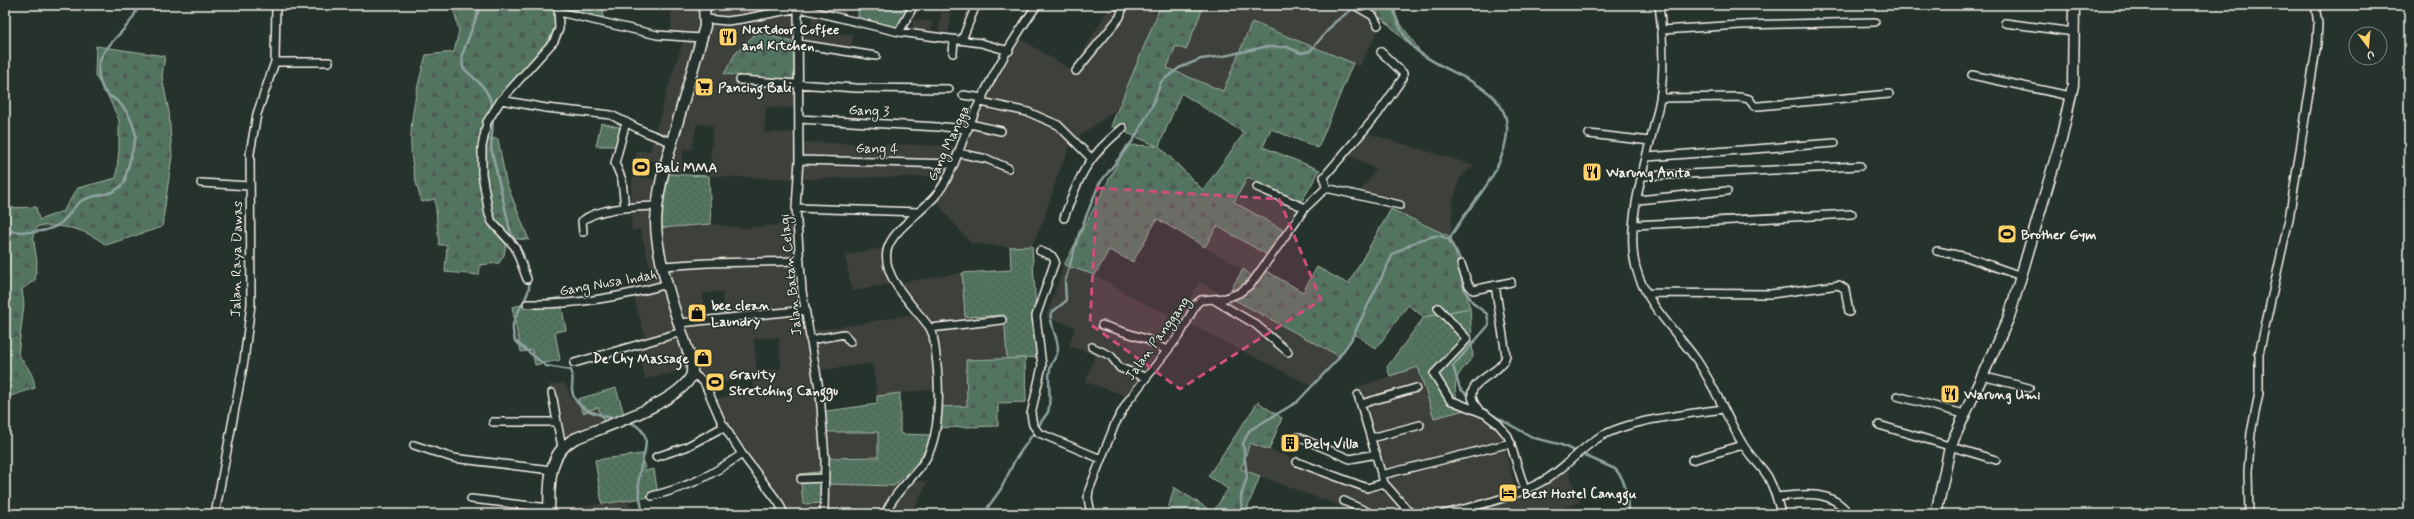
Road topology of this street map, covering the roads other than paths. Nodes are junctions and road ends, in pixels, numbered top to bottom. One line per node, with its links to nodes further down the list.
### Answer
1 (276, 5): 27 (street, Jalan Raya Dawas)
2 (704, 5): 13 (main road)
3 (914, 5): 18 (street)
4 (976, 5): 21 (street)
5 (1037, 5): 23 (street, Gang Mangga)
6 (1118, 5): 29 (street)
7 (1354, 5): 16 (street)
8 (1659, 5): 17 (street)
9 (2074, 5): 19 (main road)
10 (2315, 5): 152 (street)
11 (799, 7): 13 (street); 18 (street); 22 (street, Jalan Batan Celagi)
12 (559, 9): 20 (street); 38 (street)
13 (706, 19): 20 (main road)
14 (1875, 22): 17 (street)
15 (2005, 23): 19 (street)
16 (1378, 25)
17 (1662, 30): 37 (street)
18 (899, 32): 21 (street)
19 (2074, 32): 36 (main road)
20 (701, 38): 47 (main road)
21 (958, 40): 23 (street); 25 (street)
22 (799, 44): 26 (street); 32 (street, Jalan Batan Celagi)
23 (1009, 51): 39 (street, Gang Mangga)
24 (1381, 52): 60 (street)
25 (953, 53)
26 (876, 56)
27 (275, 62): 28 (street); 58 (street, Jalan Raya Dawas)
28 (329, 62)
29 (1076, 71)
30 (1972, 75): 36 (street)
31 (740, 80): 32 (street)
32 (798, 84): 33 (street); 40 (street, Jalan Batan Celagi)
33 (949, 89)
34 (1889, 94): 37 (street)
35 (963, 95): 39 (street)
36 (2070, 96): 78 (main road)
37 (1660, 98): 46 (street)
38 (501, 100): 41 (street); 79 (street)
39 (982, 100): 42 (street, Gang Mangga); 51 (street)
40 (799, 120): 42 (street, Gang 3); 52 (street, Jalan Batan Celagi)
41 (626, 122): 47 (street); 65 (street)
42 (969, 126): 44 (street, Gang 3); 49 (street, Gang Mangga)
43 (1123, 128): 51 (street)
44 (1001, 131)
45 (1589, 134): 46 (street)
46 (1650, 141): 50 (street)
47 (671, 142): 64 (main road)
48 (1835, 143): 50 (street)
49 (958, 153): 53 (street, Gang Mangga); 55 (street)
50 (1647, 156): 56 (street)
51 (1090, 158): 70 (street)
52 (799, 160): 53 (street, Gang 4); 66 (street, Jalan Batan Celagi)
53 (954, 164): 68 (street, Gang Mangga)
54 (1860, 166): 56 (street)
55 (1008, 168)
56 (1643, 176): 62 (street)
57 (200, 183): 58 (street)
58 (249, 186): 141 (street, Jalan Raya Dawas)
59 (1257, 187): 67 (street)
60 (1326, 188): 63 (street); 67 (street, Jalan Panggang)
61 (1727, 191): 62 (street)
62 (1638, 200): 71 (street)
63 (1400, 204)
64 (657, 206): 65 (street); 77 (main road)
65 (625, 208): 72 (street)
66 (796, 208): 68 (street); 75 (street, Jalan Batan Celagi)
67 (1305, 208): 84 (street, Jalan Panggang)
68 (919, 212): 92 (street, Gang Mangga)
69 (1852, 214): 71 (street)
70 (1064, 218)
71 (1634, 225): 83 (street)
72 (583, 232)
73 (1040, 251): 126 (street)
74 (1937, 251): 78 (street)
75 (799, 261): 77 (street); 87 (street, Jalan Batan Celagi)
76 (1461, 264): 82 (street)
77 (663, 266): 81 (main road)
78 (2021, 276): 100 (main road)
79 (527, 279)
80 (1511, 282): 82 (street)
81 (668, 284): 85 (street, Gang Nusa Indah); 91 (main road)
82 (1495, 285): 109 (street)
83 (1647, 294): 88 (street); 108 (street)
84 (1214, 300): 96 (street, Jalan Panggang); 97 (street)
85 (527, 304)
86 (1438, 308): 109 (street)
87 (806, 310): 91 (street); 93 (street, Jalan Batan Celagi)
88 (1849, 312)
89 (1002, 320): 92 (street)
90 (1102, 325): 96 (street)
91 (681, 327): 98 (street); 99 (main road)
92 (930, 328): 144 (street, Gang Mangga)
93 (810, 340): 94 (street); 132 (street, Jalan Batan Celagi)
94 (850, 342)
95 (1092, 347): 101 (street)
96 (1166, 350): 101 (street, Jalan Panggang)
97 (1288, 352)
98 (574, 363)
99 (692, 373): 115 (street); 121 (main road)
100 (1982, 376): 103 (street); 110 (main road)
101 (1145, 377): 126 (street, Jalan Panggang)
102 (1416, 388): 107 (street)
103 (2029, 388)
104 (552, 393): 112 (street)
105 (1358, 395): 107 (street)
106 (1897, 396): 110 (street)
107 (1361, 404): 117 (street)
108 (1722, 409): 120 (street); 135 (street)
109 (1479, 410): 118 (street)
110 (1964, 414): 122 (main road)
111 (493, 422): 112 (street)
112 (557, 422): 121 (street)
113 (1420, 425): 117 (street)
114 (1879, 425): 122 (street)
115 (725, 426): 123 (street); 125 (street)
116 (1298, 437): 124 (street)
117 (1371, 438): 124 (street)
118 (1511, 444): 131 (street); 135 (street)
119 (414, 445): 130 (street)
120 (1743, 445): 127 (street); 137 (street)
121 (562, 447): 130 (main road)
122 (1950, 447): 128 (street); 151 (main road)
123 (742, 454): 136 (street); 142 (street)
124 (1376, 454): 131 (street)
125 (656, 457)
126 (1101, 459): 145 (street, Jalan Panggang)
127 (1692, 460)
128 (1996, 460)
129 (1297, 462): 134 (street)
130 (551, 470): 140 (main road)
131 (1381, 475): 134 (street)
132 (825, 478): 133 (street); 143 (street, Jalan Batan Celagi)
133 (802, 479)
134 (1384, 483): 147 (street)
135 (1525, 490): 148 (street)
136 (652, 496)
137 (1777, 497): 149 (street); 150 (street)
138 (471, 499): 140 (street)
139 (1344, 501): 146 (street)
140 (549, 511)
141 (216, 514)
142 (784, 514)
143 (824, 514)
144 (885, 514)
145 (1091, 514)
146 (1372, 514)
147 (1410, 514)
148 (1444, 514)
149 (1781, 514)
150 (1849, 514)
151 (1936, 514)
152 (2249, 514)

